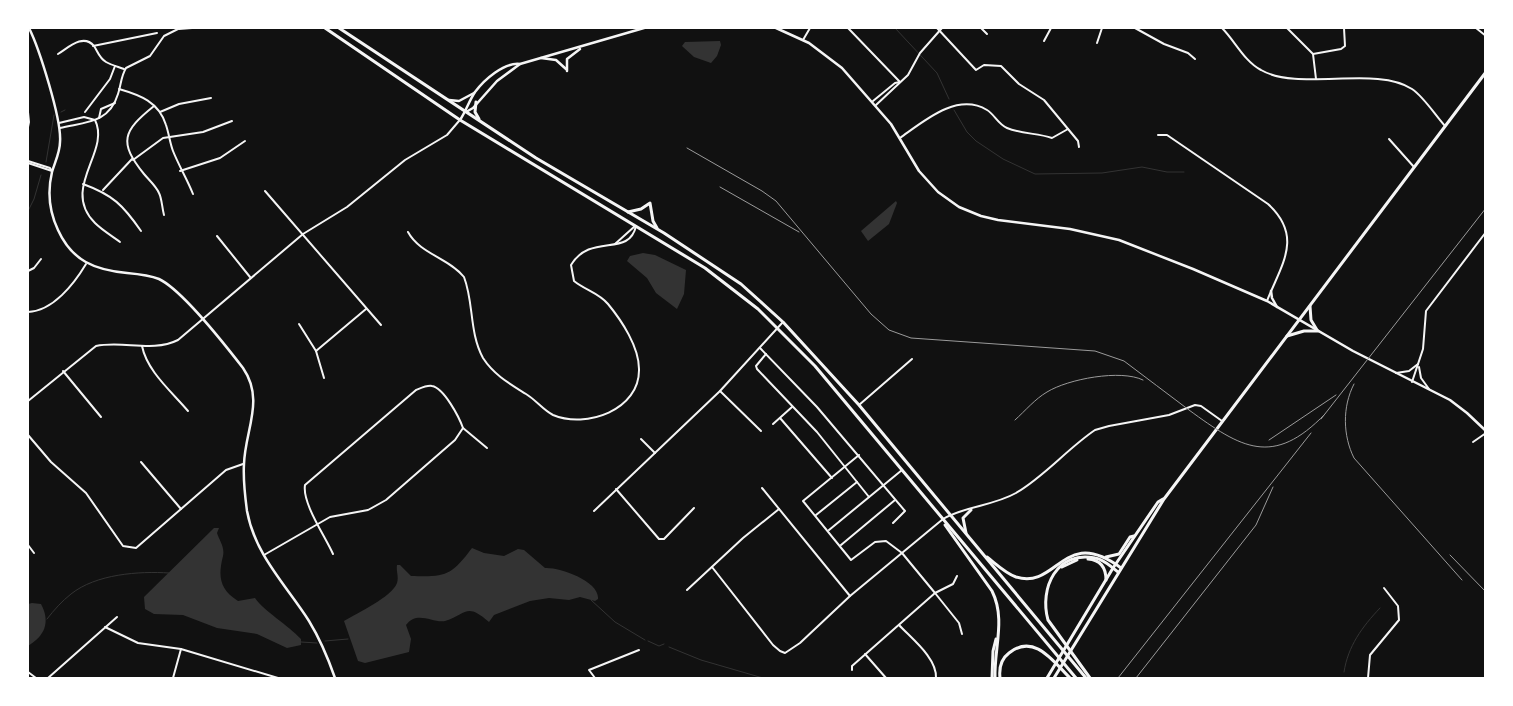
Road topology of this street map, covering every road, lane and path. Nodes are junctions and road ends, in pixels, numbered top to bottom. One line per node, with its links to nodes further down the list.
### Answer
1 (29, 28): 61 (street)
2 (180, 28): 19 (street)
3 (192, 28): 19 (street)
4 (325, 28): 58 (main road)
5 (339, 28): 45 (main road)
6 (644, 28): 27 (street)
7 (776, 28): 23 (street)
8 (810, 28): 23 (street)
9 (848, 28): 37 (street)
10 (940, 28): 37 (street); 66 (street)
11 (981, 28): 21 (street)
12 (1051, 28): 24 (street)
13 (1102, 28): 25 (street)
14 (1135, 28): 31 (street)
15 (1222, 28): 36 (street)
16 (1287, 28): 29 (street)
17 (1344, 28): 29 (street)
18 (1476, 28): 22 (street)
19 (176, 29): 34 (street)
20 (157, 33): 26 (street)
21 (987, 34)
22 (1486, 36)
23 (803, 40): 46 (street)
24 (1044, 41)
25 (1097, 43)
26 (94, 46): 28 (street); 33 (street)
27 (584, 47): 30 (street); 30 (street)
28 (58, 54)
29 (1313, 54): 36 (street)
30 (539, 58): 32 (street)
31 (1194, 59)
32 (520, 64): 42 (street); 47 (street)
33 (115, 66): 34 (street); 52 (street)
34 (124, 70): 39 (street)
35 (1486, 72): 63 (main road)
36 (1316, 79): 63 (street)
37 (900, 82): 38 (street); 40 (street)
38 (891, 86): 40 (street); 41 (street)
39 (119, 89): 48 (street); 50 (street)
40 (894, 89): 43 (street)
41 (886, 90): 43 (street); 46 (street)
42 (475, 92): 45 (street); 54 (street)
43 (889, 94): 49 (street)
44 (211, 98): 53 (street)
45 (448, 100): 54 (main road)
46 (873, 101): 49 (street)
47 (476, 102): 54 (street); 60 (main road)
48 (115, 103): 56 (street); 56 (street)
49 (876, 105): 69 (street)
50 (154, 106): 53 (street); 73 (street)
51 (28, 112): 64 (street)
52 (84, 112)
53 (160, 112): 68 (street)
54 (466, 112): 58 (street); 60 (main road)
55 (87, 118): 57 (street); 61 (street); 62 (street)
56 (99, 119): 57 (street)
57 (95, 120): 62 (street); 78 (street)
58 (460, 120): 84 (main road); 89 (street)
59 (232, 121): 68 (street)
60 (481, 122): 82 (main road)
61 (59, 123): 65 (street)
62 (88, 124): 65 (street)
63 (1445, 126): 75 (main road)
64 (28, 127)
65 (60, 128): 76 (street)
66 (1068, 129): 69 (street); 72 (street)
67 (1158, 135): 97 (street)
68 (169, 137): 73 (street); 77 (street)
69 (900, 138): 98 (street)
70 (1389, 139): 75 (street)
71 (245, 141): 77 (street)
72 (1079, 148)
73 (132, 160): 79 (street); 83 (street)
74 (28, 162): 76 (street)
75 (1415, 168): 99 (main road)
76 (52, 171): 94 (street)
77 (180, 171): 81 (street)
78 (83, 184): 79 (street); 91 (street)
79 (102, 191): 86 (street)
80 (266, 191): 89 (street)
81 (193, 194)
82 (628, 212): 85 (main road); 85 (main road)
83 (164, 215)
84 (636, 225): 92 (street); 92 (street); 108 (main road)
85 (657, 229): 105 (main road)
86 (141, 231)
87 (408, 232): 92 (street)
88 (1486, 232): 116 (street)
89 (303, 234): 96 (street); 100 (street)
90 (217, 236): 96 (street)
91 (120, 242)
92 (615, 244)
93 (41, 259): 95 (street)
94 (86, 264): 102 (street); 103 (street)
95 (28, 270)
96 (251, 277): 103 (street)
97 (1271, 291): 98 (street); 101 (street)
98 (1267, 302): 101 (street)
99 (1310, 304): 104 (main road); 109 (main road)
100 (367, 308): 107 (street); 113 (street)
101 (1278, 308): 104 (street)
102 (28, 312)
103 (202, 320): 111 (street); 141 (street)
104 (1299, 320): 109 (street); 110 (main road)
105 (783, 322): 108 (street); 124 (main road)
106 (299, 324): 113 (street)
107 (380, 325)
108 (778, 327): 112 (street); 143 (main road)
109 (1318, 331): 110 (main road); 118 (street)
110 (1286, 336): 129 (main road)
111 (142, 346): 117 (street); 126 (street)
112 (760, 348): 114 (street); 122 (street)
113 (316, 351): 119 (street)
114 (766, 354): 125 (street); 139 (street)
115 (912, 359): 124 (street)
116 (1420, 362): 118 (street); 120 (street); 121 (street)
117 (63, 372): 123 (street); 127 (street)
118 (1394, 373): 120 (street)
119 (324, 378)
120 (1412, 382): 121 (street)
121 (1430, 389): 133 (street)
122 (720, 391): 132 (street); 138 (street)
123 (28, 401)
124 (859, 405): 157 (main road)
125 (792, 406): 128 (street); 142 (street)
126 (188, 410)
127 (101, 417)
128 (780, 418): 130 (street); 144 (street)
129 (1222, 421): 150 (main road); 155 (street)
130 (773, 424)
131 (462, 428): 137 (street); 160 (street); 160 (street)
132 (761, 431)
133 (1485, 431): 136 (street)
134 (28, 436): 153 (street)
135 (642, 439): 138 (street)
136 (1473, 442)
137 (487, 448)
138 (655, 453): 148 (street)
139 (858, 455): 142 (street); 146 (street)
140 (141, 462): 153 (street)
141 (244, 463): 153 (street); 171 (street)
142 (845, 467): 144 (street); 145 (street)
143 (902, 470): 146 (street); 159 (main road)
144 (832, 478): 158 (street)
145 (857, 482): 149 (street); 158 (street)
146 (884, 485): 149 (street); 151 (street)
147 (762, 488): 154 (street)
148 (616, 489): 152 (street); 156 (street)
149 (869, 497): 162 (street)
150 (1164, 499): 164 (main road); 176 (main road)
151 (895, 500): 161 (street); 166 (street)
152 (694, 508)
153 (181, 509)
154 (779, 509): 174 (street); 184 (street)
155 (971, 510): 157 (street); 163 (main road)
156 (594, 511)
157 (950, 515): 159 (street); 163 (main road)
158 (816, 516): 162 (street)
159 (943, 519): 168 (street); 203 (main road); 207 (main road)
160 (319, 523): 170 (street); 171 (street)
161 (893, 523)
162 (829, 530): 166 (street)
163 (967, 536): 167 (main road)
164 (1134, 536): 172 (main road); 173 (main road)
165 (28, 545): 169 (street)
166 (840, 546): 168 (street)
167 (980, 551): 172 (main road); 208 (main road)
168 (902, 552): 183 (street); 184 (street)
169 (34, 553)
170 (333, 554)
171 (264, 555): 199 (street)
172 (1106, 557): 173 (main road)
173 (1116, 564): 175 (main road); 176 (main road)
174 (712, 567): 182 (street); 184 (street)
175 (1113, 568): 177 (main road); 178 (main road); 180 (main road)
176 (1121, 568): 177 (main road)
177 (1118, 572): 194 (main road)
178 (1054, 574): 180 (main road); 208 (main road)
179 (957, 576): 183 (street)
180 (1106, 580): 205 (main road)
181 (1384, 588): 209 (street)
182 (687, 590)
183 (935, 593): 186 (street); 188 (street)
184 (850, 596)
185 (117, 617): 187 (street)
186 (899, 625): 191 (street); 202 (street)
187 (105, 627): 189 (street); 196 (street)
188 (962, 634)
189 (181, 649): 197 (street); 198 (street)
190 (639, 650): 200 (street)
191 (866, 654): 192 (street); 201 (street)
192 (852, 670)
193 (28, 672): 195 (street)
194 (1055, 677)
195 (36, 678)
196 (48, 678)
197 (173, 678)
198 (278, 678)
199 (335, 678)
200 (595, 678)
201 (886, 678)
202 (936, 678)
203 (993, 678)
204 (1000, 678): 206 (main road)
205 (1047, 678)
206 (1070, 678)
207 (1076, 678)
208 (1088, 678)
209 (1368, 678)

